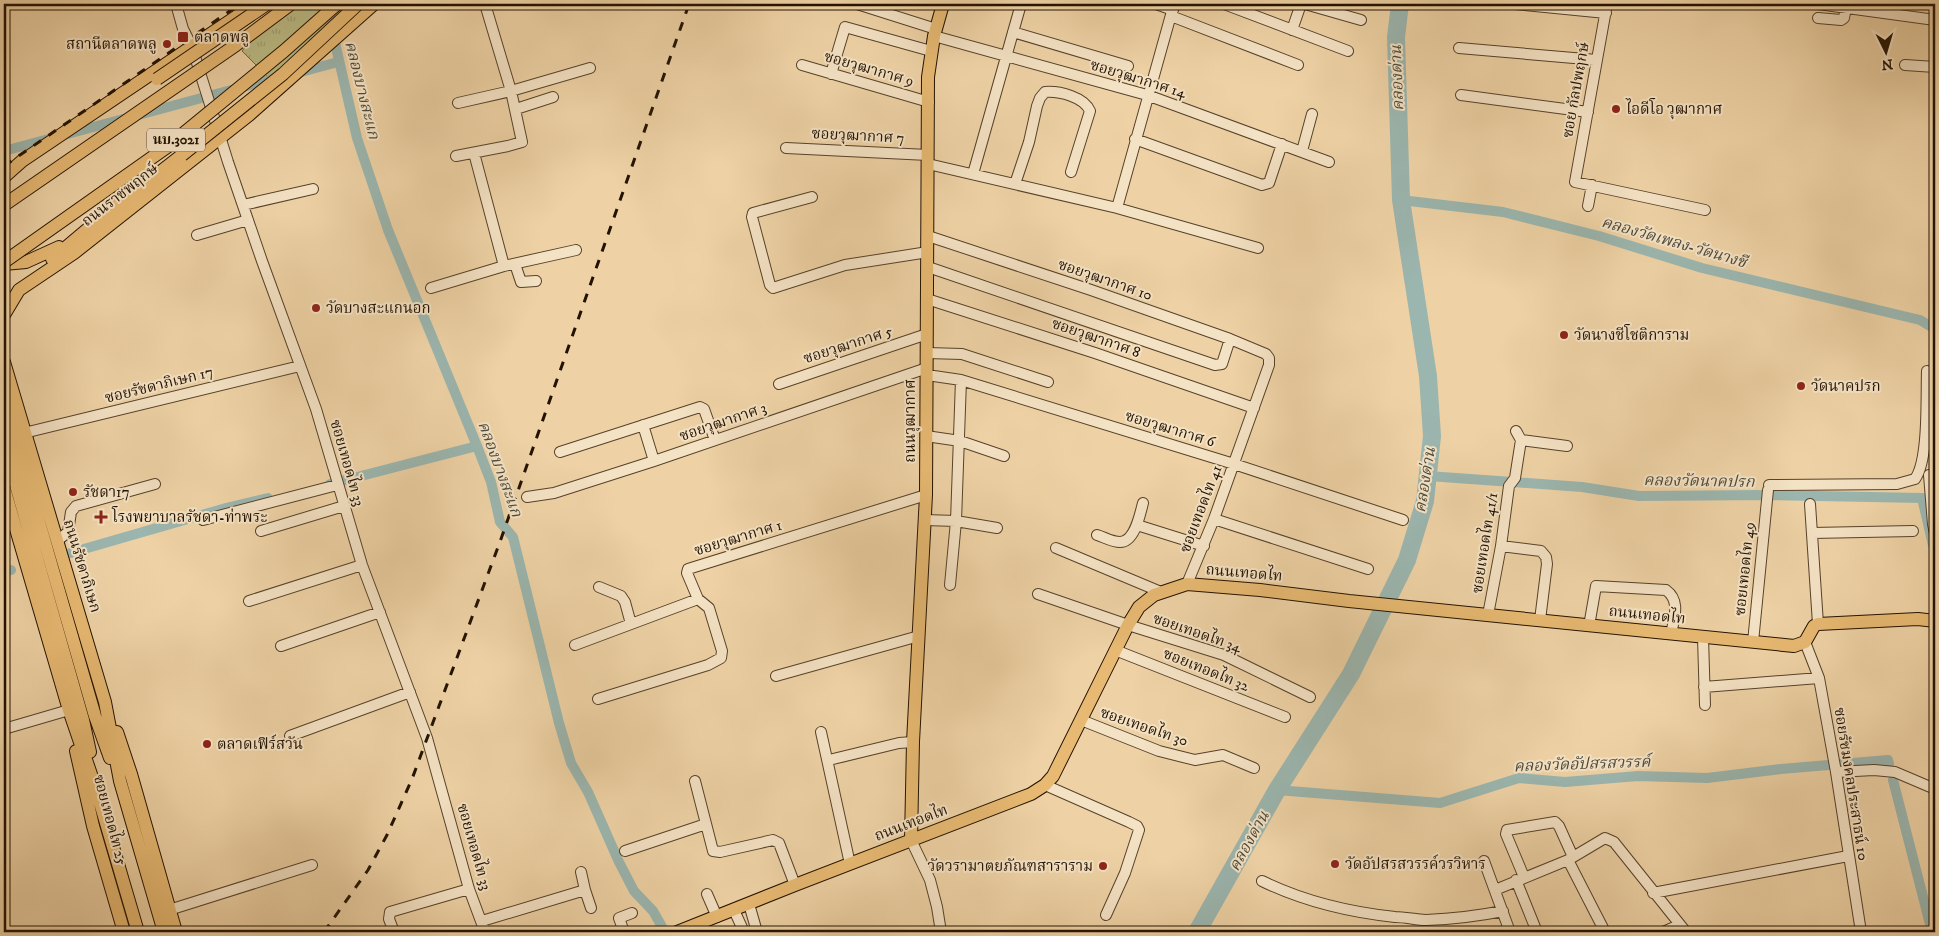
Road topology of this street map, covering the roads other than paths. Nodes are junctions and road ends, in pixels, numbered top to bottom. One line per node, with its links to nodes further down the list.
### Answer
1 (176, 4): 27 (street, ซอยเทอดไท 33)
2 (255, 4): 27 (main road)
3 (267, 4): 60 (main road, bridge)
4 (291, 4): 65 (main road, นบ.3021, bridge)
5 (337, 4): 77 (main road, ถนนราชพฤกษ์ / นบ.3021, bridge)
6 (358, 4): 71 (main road, bridge)
7 (374, 4): 49 (main road, ถนนราชพฤกษ์ / นบ.3021)
8 (485, 4): 40 (street)
9 (857, 4): 25 (street, ซอยวุฒากาศ 14)
10 (943, 4): 25 (main road, ถนนวุฒากาศ)
11 (1021, 4): 26 (street)
12 (1156, 4): 20 (street)
13 (1224, 4): 24 (street)
14 (1301, 4): 24 (street)
15 (1305, 4): 22 (street)
16 (1515, 4): 19 (street)
17 (1818, 4): 18 (street)
18 (1846, 7): 21 (street); 23 (street)
19 (1607, 8): 32 (street, ซอย กัลปพฤกษ์)
20 (1172, 10): 36 (street); 41 (street)
21 (1818, 18)
22 (1361, 20)
23 (1935, 20)
24 (1292, 30): 30 (street)
25 (935, 32): 29 (main road, ถนนวุฒากาศ); 31 (street, ซอยวุฒากาศ 14)
26 (1013, 32): 31 (street); 35 (street)
27 (192, 47): 49 (street, ซอยเทอดไท 33); 60 (main road)
28 (1459, 48): 32 (street)
29 (931, 51): 39 (street); 44 (main road, ถนนวุฒากาศ)
30 (1348, 51)
31 (1006, 56): 41 (street, ซอยวุฒากาศ 14); 59 (street)
32 (1597, 60): 47 (street, ซอย กัลปพฤกษ์)
33 (802, 65): 39 (street, ซอยวุฒากาศ 9)
34 (1905, 65): 37 (street)
35 (1128, 66)
36 (1298, 66)
37 (1935, 67)
38 (590, 68): 40 (street)
39 (831, 74): 44 (street, ซอยวุฒากาศ 9)
40 (511, 91): 45 (street); 46 (street)
41 (1147, 95): 50 (street); 51 (street, ซอยวุฒากาศ 14)
42 (1461, 95): 47 (street)
43 (553, 97): 46 (street)
44 (929, 102): 56 (main road, ถนนวุฒากาศ)
45 (458, 103)
46 (516, 109): 54 (street)
47 (1588, 112): 62 (street, ซอย กัลปพฤกษ์)
48 (1312, 114): 53 (street)
49 (221, 137): 66 (street, ซอยเทอดไท 33); 83 (main road, ถนนราชพฤกษ์ / นบ.3021)
50 (1135, 139): 51 (street); 68 (street)
51 (1282, 144): 53 (street, ซอยวุฒากาศ 14)
52 (786, 148): 56 (street, ซอยวุฒากาศ 7)
53 (1302, 151): 57 (street, ซอยวุฒากาศ 14)
54 (474, 153): 55 (street); 79 (street)
55 (456, 156)
56 (928, 160): 59 (street, ซอยวุฒากาศ 7); 73 (main road, ถนนวุฒากาศ)
57 (1329, 162)
58 (1071, 172): 61 (street)
59 (973, 174): 61 (street, ซอยวุฒากาศ 7)
60 (4, 178)
61 (1015, 184): 68 (street, ซอยวุฒากาศ 7)
62 (1592, 185): 67 (street); 69 (street)
63 (313, 189): 66 (street)
64 (812, 197): 76 (street)
65 (4, 205)
66 (243, 205): 70 (street, ซอยเทอดไท 33)
67 (1588, 206)
68 (1117, 208): 74 (street, ซอยวุฒากาศ 7)
69 (1705, 210)
70 (248, 220): 72 (street); 91 (street, ซอยเทอดไท 33)
71 (96, 222): 77 (main road); 83 (main road)
72 (197, 234)
73 (928, 236): 76 (main road, ถนนวุฒากาศ); 87 (street, ซอยวุฒากาศ 10)
74 (1258, 248)
75 (576, 250): 78 (street)
76 (928, 252): 80 (main road, ถนนวุฒากาศ)
77 (4, 263)
78 (515, 264): 79 (street); 81 (street)
79 (504, 266): 82 (street)
80 (928, 267): 84 (main road, ถนนวุฒากาศ); 87 (street)
81 (536, 281)
82 (431, 288)
83 (19, 290): 85 (main road, ถนนราชพฤกษ์ / นบ.3021)
84 (927, 299): 86 (main road, ถนนวุฒากาศ); 98 (street, ซอยวุฒากาศ 8)
85 (4, 315)
86 (927, 334): 88 (main road, ถนนวุฒากาศ); 96 (street, ซอยวุฒากาศ 5)
87 (1230, 339): 89 (street, ซอยวุฒากาศ 10)
88 (927, 353): 92 (main road, ถนนวุฒากาศ); 95 (street)
89 (1269, 358): 98 (street, ซอยเทอดไท 41)
90 (4, 362): 101 (main road, ถนนรัชดาภิเษก)
91 (300, 366): 101 (street, ซอยรัชดาภิเษก 17); 114 (street, ซอยเทอดไท 33)
92 (927, 371): 94 (street, ซอยวุฒากาศ 6); 102 (main road, ถนนวุฒากาศ); 103 (street, ซอยวุฒากาศ 3)
93 (1927, 371): 99 (street)
94 (961, 380): 104 (street); 112 (street, ซอยวุฒากาศ 6)
95 (1048, 382)
96 (779, 384)
97 (4, 401): 181 (main road, ถนนรัชดาภิเษก)
98 (1254, 408): 112 (street, ซอยเทอดไท 41)
99 (1931, 411): 107 (street)
100 (643, 425): 103 (street); 109 (street); 111 (street)
101 (24, 433): 134 (main road, ถนนรัชดาภิเษก)
102 (926, 436): 104 (street); 117 (main road, ถนนวุฒากาศ)
103 (716, 440): 111 (street, ซอยวุฒากาศ 3)
104 (960, 441): 110 (street); 126 (street)
105 (4, 443): 184 (main road)
106 (1567, 446): 136 (street, ซอยเทอดไท 41/1)
107 (1923, 448): 108 (street); 113 (street)
108 (1935, 449)
109 (560, 452)
110 (1004, 456)
111 (654, 461): 118 (street, ซอยวุฒากาศ 3)
112 (1234, 464): 122 (street, ซอยเทอดไท 41); 125 (street, ซอยวุฒากาศ 6)
113 (1928, 474): 133 (street); 158 (street, ซอยเทอดไท 49)
114 (336, 482): 121 (street, ซอยเทอดไท 33); 123 (street)
115 (155, 484): 134 (street)
116 (4, 488): 171 (main road)
117 (926, 495): 124 (main road, ถนนวุฒากาศ); 145 (street, ซอยวุฒากาศ 1)
118 (528, 497)
119 (1143, 503): 127 (street)
120 (1810, 504): 131 (street)
121 (344, 506): 129 (street); 138 (street, ซอยเทอดไท 33)
122 (1214, 519): 135 (street, ซอยเทอดไท 41); 139 (street)
123 (203, 520)
124 (925, 520): 126 (street); 156 (main road, ถนนวุฒากาศ)
125 (1403, 520)
126 (956, 521): 128 (street); 141 (street)
127 (1137, 526): 132 (street); 135 (street)
128 (997, 528)
129 (261, 531)
130 (1912, 531): 131 (street)
131 (1812, 532): 152 (street)
132 (1097, 534)
133 (1935, 534)
134 (57, 541): 169 (main road, ถนนรัชดาภิเษก)
135 (1204, 546): 140 (street, ซอยเทอดไท 41)
136 (1501, 546): 148 (street, ซอยเทอดไท 41/1); 150 (street)
137 (1056, 548): 143 (street)
138 (362, 564): 146 (street); 147 (street, ซอยเทอดไท 33)
139 (1368, 569)
140 (1187, 584): 143 (main road, ถนนเทอดไท); 148 (main road, ถนนเทอดไท)
141 (950, 585)
142 (599, 587): 151 (street)
143 (1161, 592): 153 (main road, ถนนเทอดไท)
144 (1038, 594): 153 (street, ซอยเทอดไท 34)
145 (698, 599): 151 (street); 168 (street)
146 (249, 601)
147 (380, 612): 161 (street); 166 (street, ซอยเทอดไท 33)
148 (1488, 615): 150 (main road, ถนนเทอดไท)
149 (1935, 619): 152 (main road)
150 (1540, 620): 154 (main road, ถนนเทอดไท)
151 (631, 624): 160 (street)
152 (1818, 624): 159 (main road)
153 (1128, 625): 162 (main road, ถนนเทอดไท); 167 (street, ซอยเทอดไท 34)
154 (1590, 626): 155 (main road, ถนนเทอดไท); 155 (street)
155 (1672, 634): 157 (main road, ถนนเทอดไท)
156 (919, 636): 163 (street); 177 (main road, ถนนวุฒากาศ)
157 (1703, 637): 158 (main road, ถนนเทอดไท); 165 (street)
158 (1752, 642): 159 (main road, ถนนเทอดไท)
159 (1805, 642): 164 (street, ซอยรัชมงคลประสาธน์ 10)
160 (575, 645)
161 (281, 646)
162 (1115, 650): 172 (street, ซอยเทอดไท 32); 173 (main road, ถนนเทอดไท)
163 (776, 676)
164 (1819, 678): 165 (street); 180 (street, ซอยรัชมงคลประสาธน์ 10)
165 (1704, 687): 170 (street)
166 (410, 692): 176 (street); 198 (street, ซอยเทอดไท 33)
167 (1310, 697)
168 (598, 699)
169 (105, 702): 181 (main road, ถนนรัชดาภิเษก); 205 (main road)
170 (1705, 705)
171 (69, 712): 174 (street); 184 (main road); 213 (main road, ซอยเทอดไท 25)
172 (1285, 717)
173 (1081, 720): 179 (street, ซอยเทอดไท 30); 183 (main road, ถนนเทอดไท)
174 (4, 729)
175 (821, 732): 192 (street)
176 (290, 736)
177 (913, 742): 178 (street); 187 (main road, ถนนวุฒากาศ)
178 (833, 759)
179 (1254, 768)
180 (1835, 770): 185 (street); 189 (street, ซอยรัชมงคลประสาธน์ 10)
181 (120, 781): 215 (main road, ถนนรัชดาภิเษก)
182 (695, 781): 186 (street)
183 (1045, 785): 187 (main road, ถนนเทอดไท); 209 (street)
184 (96, 789): 214 (main road)
185 (1935, 789)
186 (706, 824): 188 (street); 197 (street)
187 (911, 840): 192 (main road, ถนนเทอดไท); 223 (street)
188 (625, 851)
189 (1848, 856): 201 (street); 228 (street, ซอยรัชมงคลประสาธน์ 10)
190 (1570, 858): 195 (street); 195 (street); 201 (street); 226 (street)
191 (1484, 861): 200 (street)
192 (850, 864): 197 (main road, ถนนเทอดไท)
193 (312, 865): 205 (street)
194 (581, 872): 199 (street)
195 (1520, 879): 200 (street); 225 (street)
196 (1262, 881): 207 (street)
197 (795, 885): 203 (main road, ถนนเทอดไท)
198 (469, 889): 211 (street, ซอยเทอดไท 33); 217 (street)
199 (585, 890): 204 (street); 211 (street)
200 (1495, 890): 207 (street)
201 (1653, 893): 212 (street)
202 (707, 894): 210 (street)
203 (749, 904): 206 (main road, ถนนเทอดไท); 222 (street)
204 (591, 908)
205 (169, 910): 216 (main road)
206 (734, 910): 210 (main road, ถนนเทอดไท); 221 (street)
207 (1503, 911): 224 (street)
208 (632, 912): 219 (street)
209 (1106, 915)
210 (717, 917): 220 (main road, ถนนเทอดไท)
211 (482, 921): 218 (street, ซอยเทอดไท 33)
212 (1682, 928): 227 (street)
213 (123, 932)
214 (138, 932)
215 (164, 932)
216 (176, 932)
217 (394, 932)
218 (485, 932)
219 (624, 932)
220 (677, 932)
221 (744, 932)
222 (757, 932)
223 (941, 932)
224 (1510, 932)
225 (1537, 932)
226 (1605, 932)
227 (1663, 932)
228 (1861, 932)

